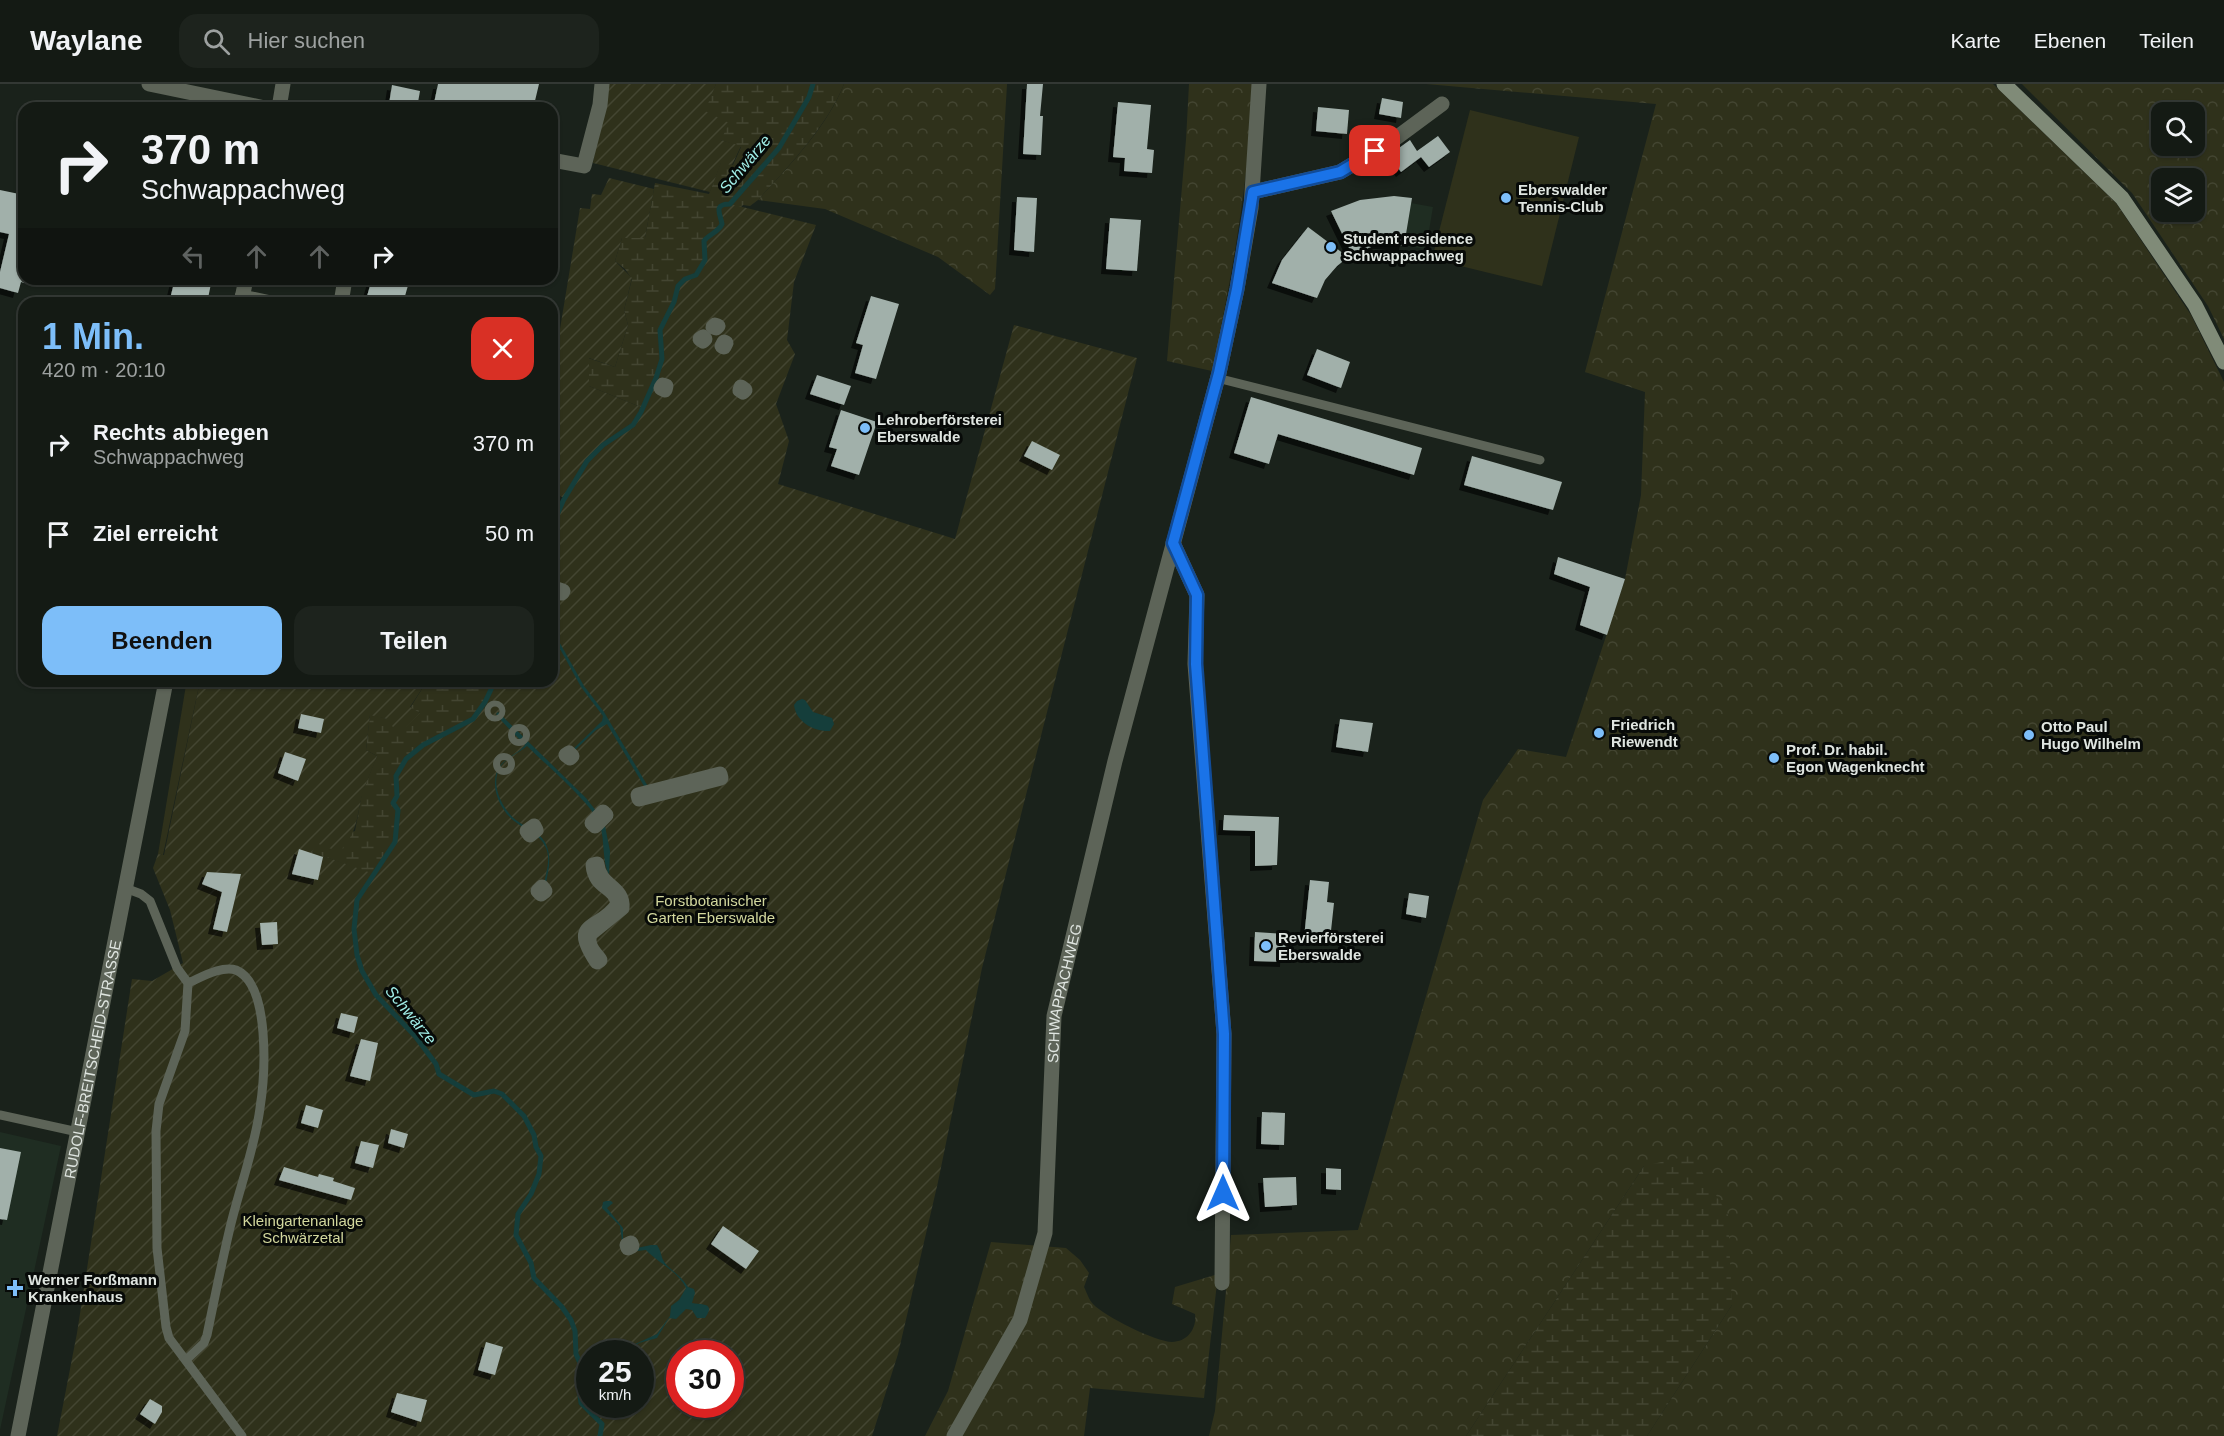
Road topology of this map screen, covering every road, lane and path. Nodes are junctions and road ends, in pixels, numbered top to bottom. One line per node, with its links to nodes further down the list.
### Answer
1 (149, 84): 6 (street)
2 (283, 84): 7 (street)
3 (602, 84): 9 (street)
4 (1259, 84): 10 (street, SCHWAPPACHWEG)
5 (2004, 84): 11 (main road)
6 (236, 102)
7 (280, 102)
8 (1442, 104): 10 (street)
9 (558, 161)
10 (1253, 192): 12 (street, SCHWAPPACHWEG)
11 (2224, 362)
12 (1217, 378): 13 (lane); 14 (street, SCHWAPPACHWEG)
13 (1540, 460)
14 (1173, 543): 21 (street); 25 (street, SCHWAPPACHWEG)
15 (165, 687): 16 (street, RUDOLF-BREITSCHEID-STRASSE)
16 (125, 888): 18 (lane); 20 (street, RUDOLF-BREITSCHEID-STRASSE)
17 (597, 962): 17 (street)
18 (188, 983): 22 (lane); 22 (lane)
19 (0, 1115): 20 (lane)
20 (78, 1132): 23 (street, RUDOLF-BREITSCHEID-STRASSE)
21 (1222, 1282)
22 (186, 1360): 24 (lane)
23 (18, 1436)
24 (242, 1436)
25 (954, 1436)

